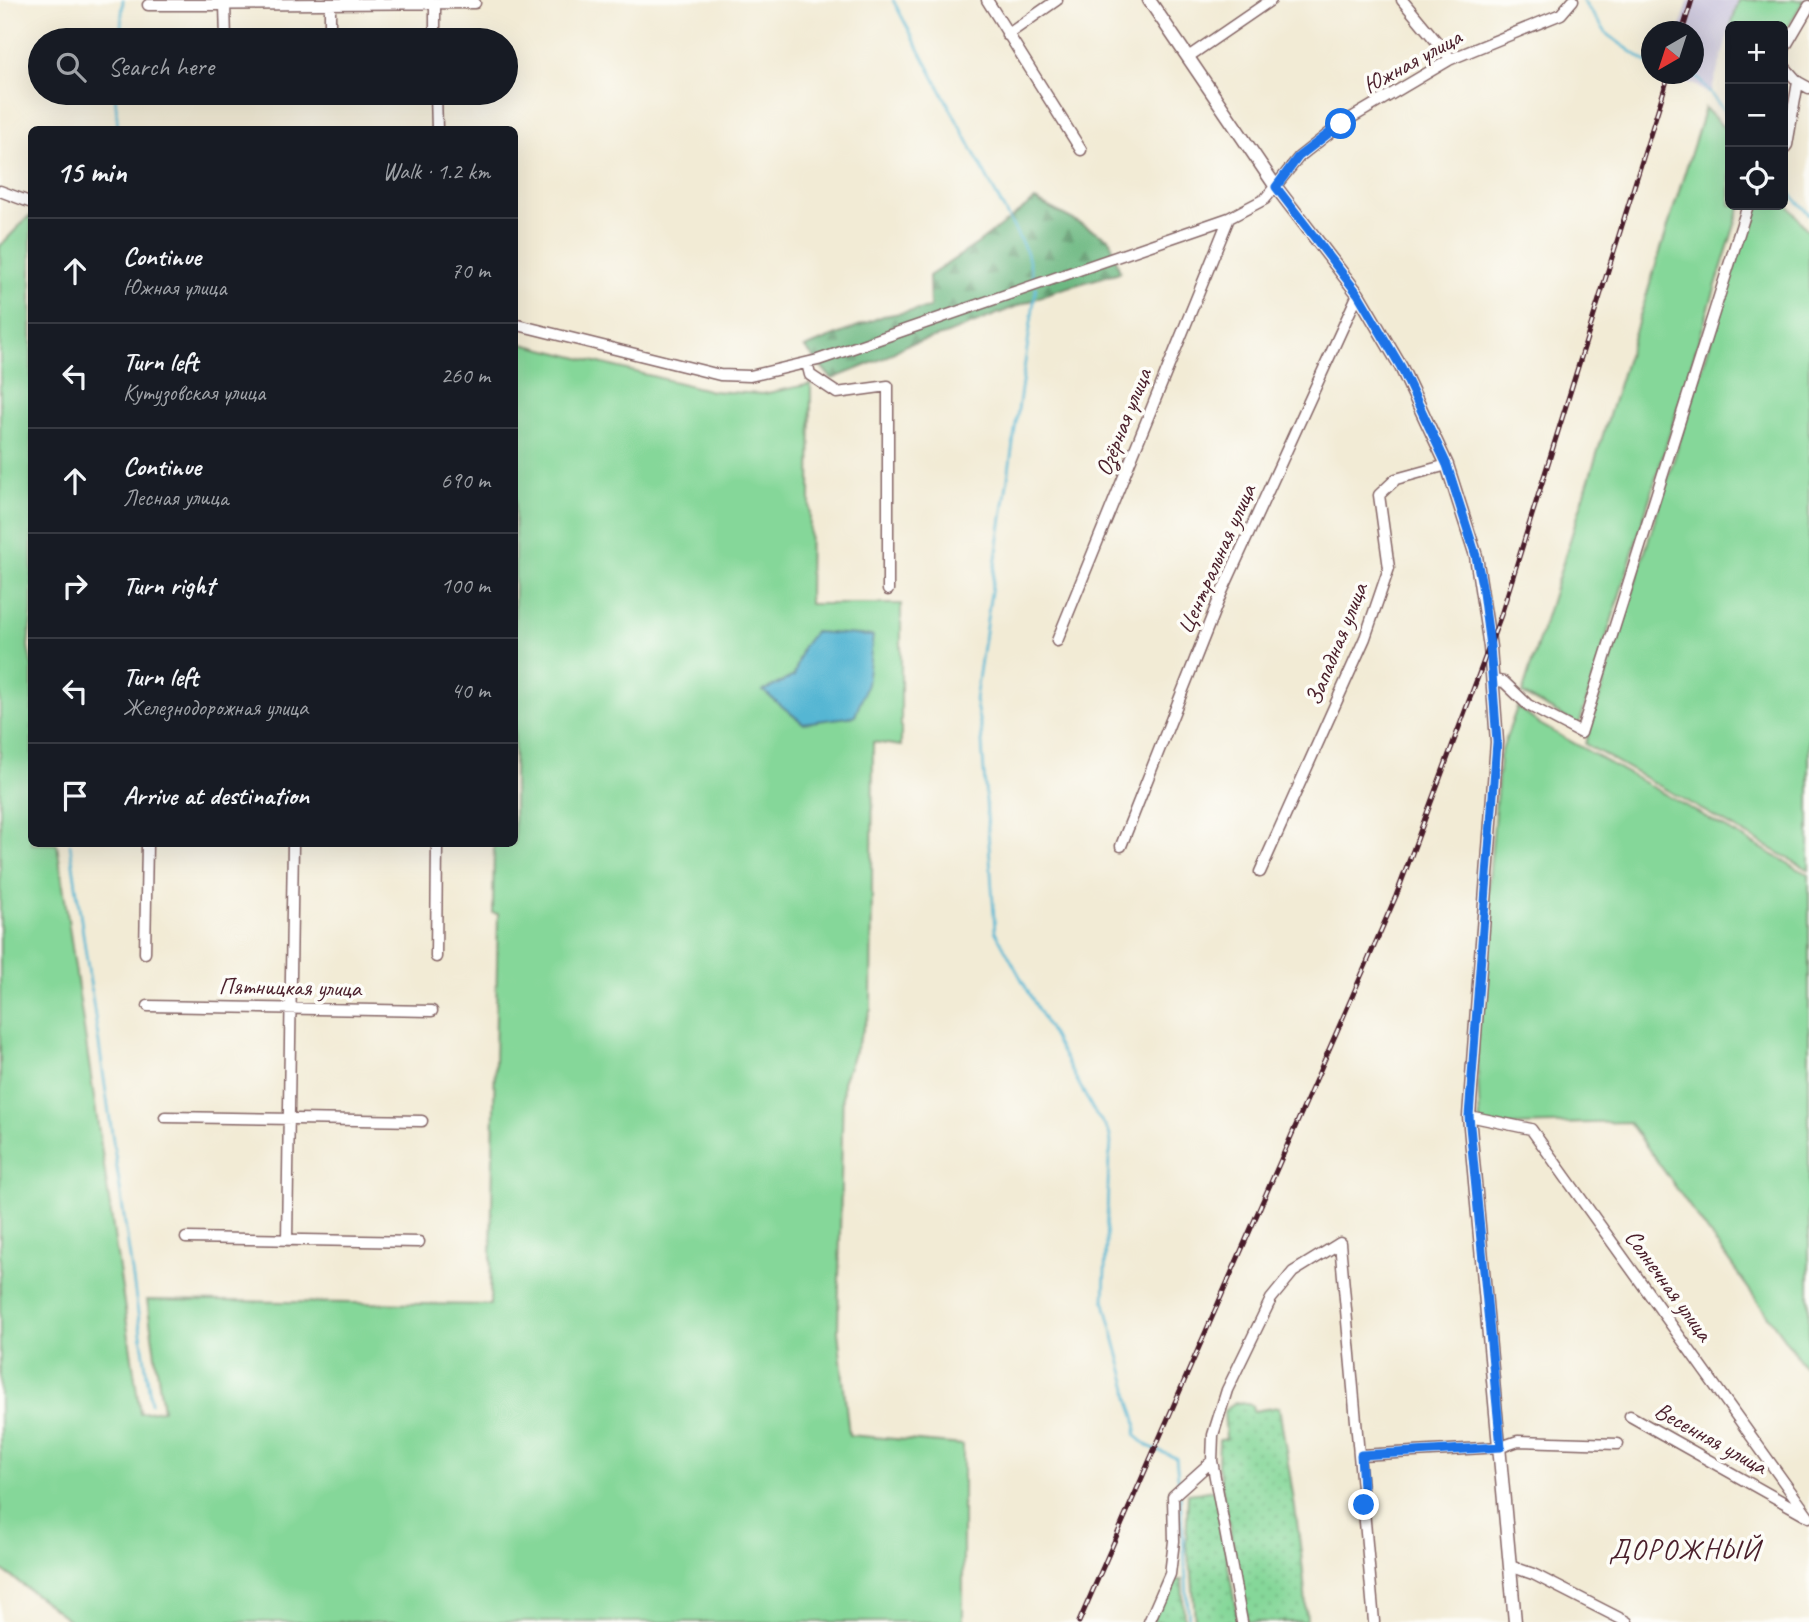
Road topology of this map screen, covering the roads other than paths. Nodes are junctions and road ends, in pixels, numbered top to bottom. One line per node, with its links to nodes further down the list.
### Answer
1 (987, 0): 16 (street)
2 (1057, 0): 16 (street)
3 (1149, 0): 17 (street)
4 (1271, 0): 17 (street)
5 (1402, 0): 18 (street)
6 (1573, 0): 18 (street, Южная улица)
7 (435, 3): 8 (street); 10 (street); 15 (street)
8 (475, 3)
9 (225, 4): 10 (street); 11 (street); 13 (street)
10 (330, 4): 14 (street)
11 (148, 5)
12 (1809, 6): 19 (street)
13 (226, 28)
14 (330, 28)
15 (435, 28)
16 (1007, 35): 24 (street)
17 (1188, 57): 25 (street)
18 (1451, 59): 25 (street, Южная улица)
19 (1798, 82): 20 (street); 23 (street)
20 (1809, 88)
21 (436, 105): 22 (street)
22 (437, 126)
23 (1785, 147)
24 (1081, 150)
25 (1276, 187): 29 (street, Южная улица); 30 (street)
26 (0, 191): 27 (street)
27 (28, 201)
28 (1746, 210): 36 (street)
29 (1229, 218): 32 (street, Южная улица); 35 (street, Озёрная улица)
30 (1358, 294): 33 (street); 37 (street, Центральная улица)
31 (518, 325): 32 (street, Южная улица)
32 (807, 363): 34 (street)
33 (1447, 465): 36 (street); 41 (street, Западная улица)
34 (888, 590)
35 (1057, 641)
36 (1494, 680): 47 (street)
37 (1121, 846)
38 (147, 847): 42 (street)
39 (293, 847): 45 (street)
40 (437, 847): 43 (street)
41 (1260, 872)
42 (145, 953)
43 (436, 957)
44 (148, 1006): 45 (street, Пятницкая улица)
45 (289, 1007): 46 (street, Пятницкая улица); 49 (street)
46 (432, 1011)
47 (1469, 1116): 56 (street); 59 (street, Солнечная улица)
48 (165, 1117): 49 (street)
49 (288, 1119): 50 (street); 52 (street)
50 (422, 1121)
51 (186, 1238): 52 (street)
52 (287, 1240): 53 (street)
53 (419, 1242)
54 (1630, 1416): 59 (street, Весенняя улица)
55 (1618, 1444): 56 (street)
56 (1501, 1447): 57 (street); 60 (street)
57 (1361, 1455): 58 (street); 63 (street)
58 (1212, 1461): 61 (street); 62 (street)
59 (1809, 1517)
60 (1510, 1566): 64 (street); 65 (street)
61 (1149, 1622)
62 (1242, 1622)
63 (1374, 1622)
64 (1516, 1622)
65 (1627, 1622)

